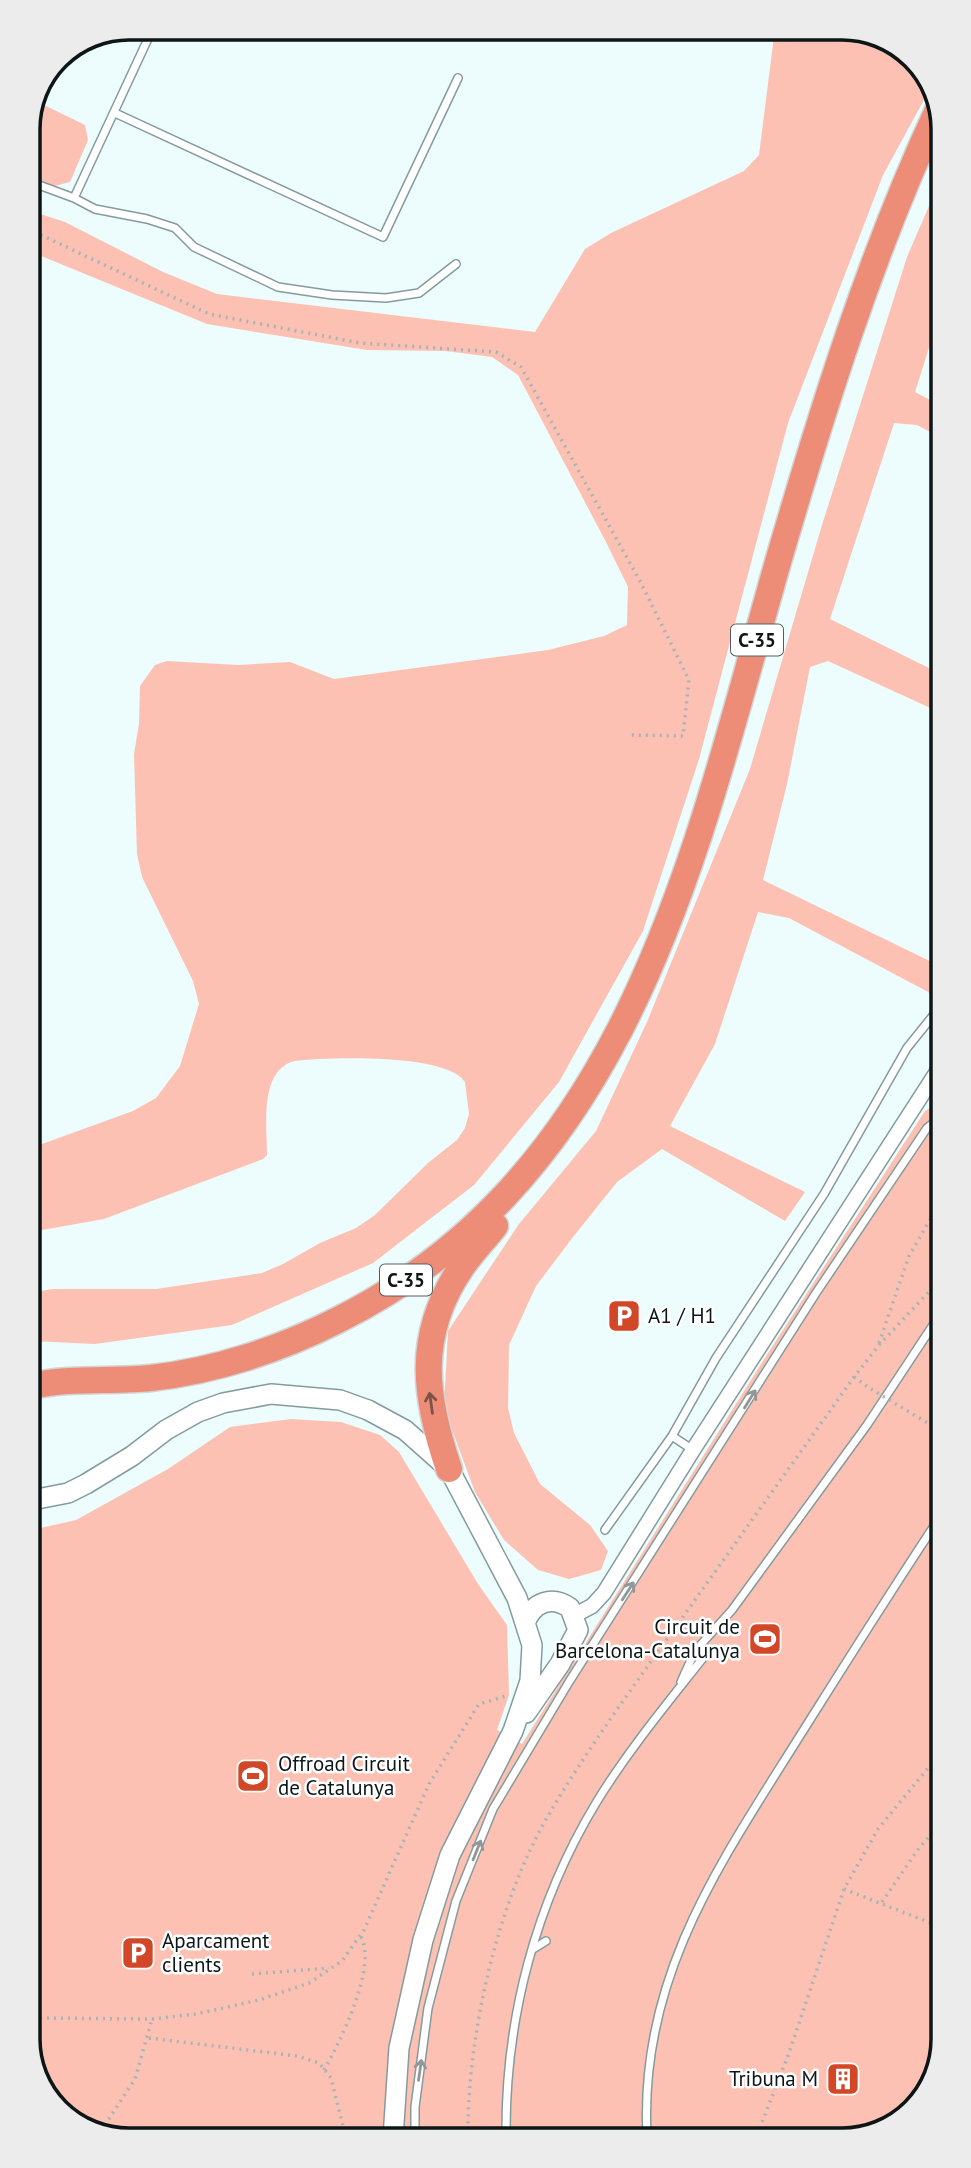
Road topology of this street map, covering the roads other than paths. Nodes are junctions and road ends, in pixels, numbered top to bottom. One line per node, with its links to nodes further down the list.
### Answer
1 (148, 40): 3 (lane)
2 (458, 78): 3 (lane)
3 (115, 113): 6 (lane)
4 (931, 125): 11 (highway, C-35)
5 (40, 185): 6 (lane)
6 (74, 198): 7 (lane)
7 (456, 264)
8 (931, 1018): 16 (lane)
9 (931, 1081): 17 (street)
10 (931, 1125): 34 (lane, one-way to 10)
11 (543, 1154): 14 (highway, C-35); 18 (highway, one-way to 11)
12 (931, 1329): 29 (lane)
13 (40, 1374): 14 (highway, C-35)
14 (75, 1380): 15 (highway, C-35)
15 (40, 1385)
16 (672, 1436): 17 (lane); 20 (lane)
17 (693, 1450): 24 (street)
18 (449, 1469): 19 (street); 22 (street)
19 (40, 1498)
20 (605, 1530)
21 (931, 1531): 36 (lane)
22 (500, 1564): 23 (street); 25 (street)
23 (541, 1603): 24 (street); 25 (street)
24 (575, 1615): 27 (street)
25 (525, 1623): 26 (street)
26 (532, 1645): 27 (street); 30 (street)
27 (565, 1650): 30 (street)
28 (703, 1658): 29 (lane)
29 (679, 1689): 32 (lane)
30 (513, 1731): 33 (street)
31 (546, 1941): 32 (lane)
32 (532, 1950): 35 (lane)
33 (394, 2128)
34 (415, 2128)
35 (506, 2128)
36 (647, 2128)

